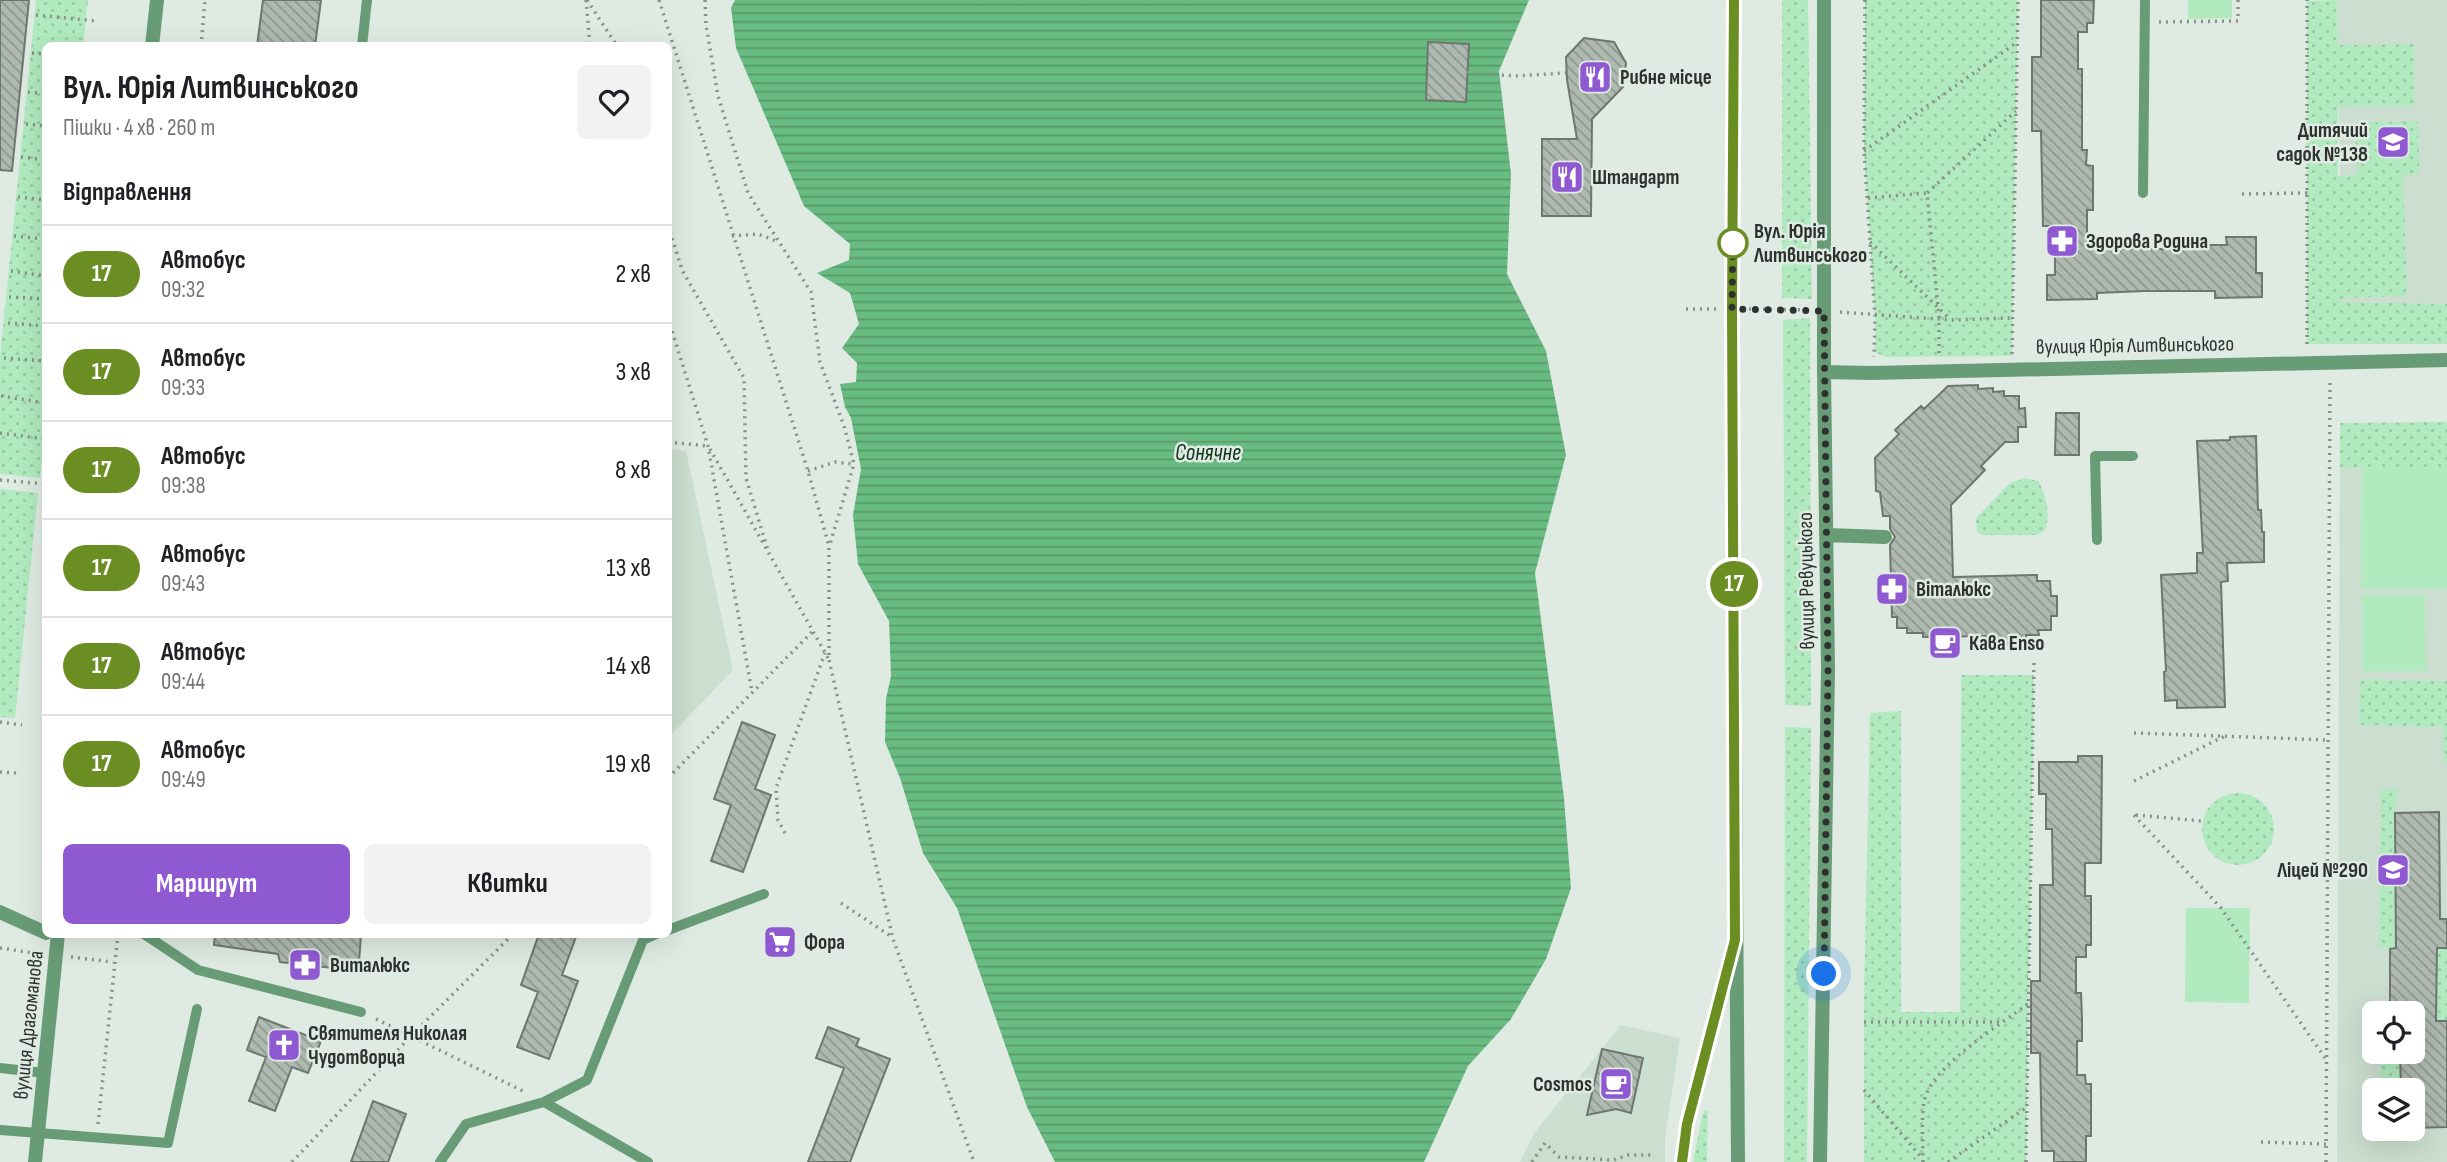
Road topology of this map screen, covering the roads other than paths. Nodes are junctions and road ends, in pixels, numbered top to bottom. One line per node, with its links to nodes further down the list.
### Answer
1 (157, 0): 6 (street)
2 (367, 0): 7 (lane)
3 (1734, 0): 22 (street)
4 (1824, 0): 10 (street, вулиця Ревуцького)
5 (2146, 0): 8 (lane)
6 (152, 42)
7 (362, 42)
8 (2143, 193)
9 (2447, 360): 10 (street, вулиця Юрія Литвинського)
10 (1824, 372): 12 (street, вулиця Ревуцького)
11 (2133, 456): 14 (lane)
12 (1826, 535): 13 (street); 35 (street, вулиця Ревуцького)
13 (1885, 537)
14 (2097, 540)
15 (764, 894): 17 (lane)
16 (0, 912): 18 (street)
17 (672, 928)
18 (42, 930)
19 (53, 938): 26 (street, вулиця Драгоманова)
20 (150, 938): 24 (lane)
21 (647, 938): 27 (lane)
22 (1735, 940): 33 (street); 34 (street)
23 (197, 1009): 29 (lane)
24 (361, 1012)
25 (0, 1068): 26 (lane)
26 (45, 1073): 29 (street, вулиця Драгоманова)
27 (544, 1102): 31 (lane); 32 (lane)
28 (0, 1130): 29 (lane)
29 (38, 1133): 30 (street, вулиця Драгоманова)
30 (35, 1162)
31 (440, 1162)
32 (648, 1162)
33 (1682, 1162)
34 (1738, 1162)
35 (1820, 1162)

